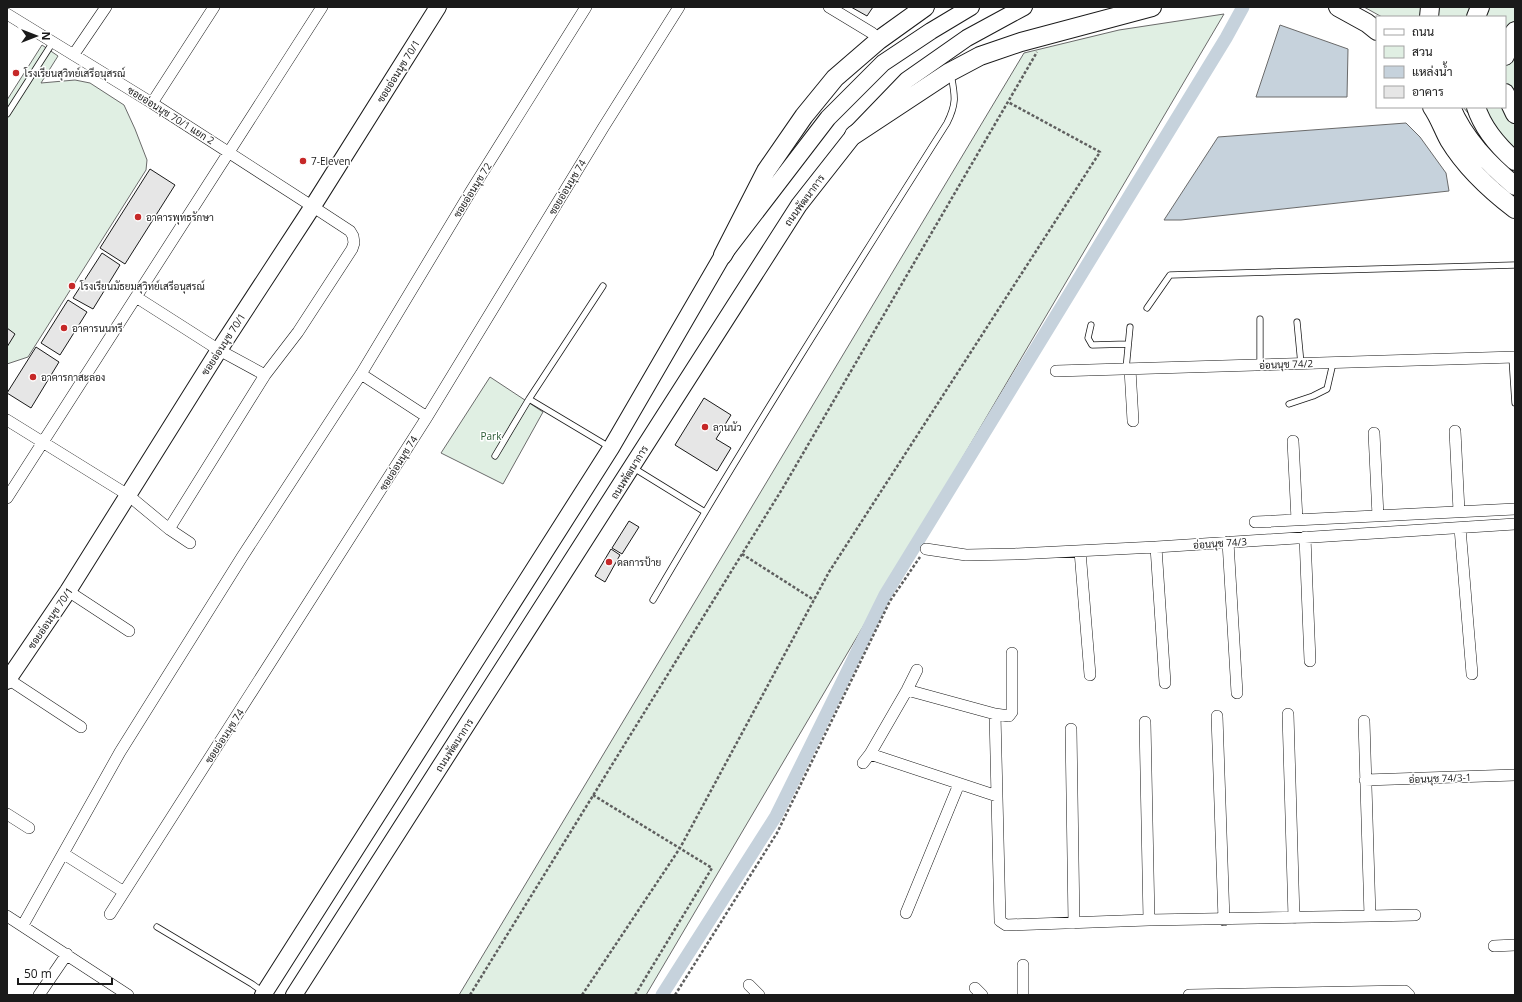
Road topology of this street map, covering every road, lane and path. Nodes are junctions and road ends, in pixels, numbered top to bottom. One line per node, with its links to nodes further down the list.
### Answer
1 (106, 7): 20 (street)
2 (214, 7): 24 (street)
3 (322, 7): 31 (street)
4 (438, 7): 34 (main road, ซอยอ่อนนุช 70/1)
5 (586, 7): 53 (street, ซอยอ่อนนุช 72)
6 (679, 7): 58 (street, ซอยอ่อนนุช 74)
7 (829, 7): 16 (street)
8 (925, 7): 16 (main road)
9 (971, 7): 36 (main road)
10 (1024, 7): 30 (main road, ถนนพัฒนาการ)
11 (1152, 7): 21 (main road)
12 (1338, 7): 14 (main road)
13 (7, 14): 17 (street, ซอยอ่อนนุช 70/1 แยก 2)
14 (1376, 30)
15 (1515, 31): 19 (main road)
16 (879, 40): 36 (main road)
17 (54, 42): 20 (street, ซอยอ่อนนุช 70/1 แยก 2); 28 (lane)
18 (1040, 48): 23 (path)
19 (1506, 53)
20 (74, 54): 24 (street, ซอยอ่อนนุช 70/1 แยก 2)
21 (950, 72): 30 (main road); 72 (lane)
22 (1506, 95): 29 (main road)
23 (1008, 102): 85 (path); 88 (path)
24 (152, 103): 31 (street, ซอยอ่อนนุช 70/1 แยก 2)
25 (1433, 108): 35 (main road)
26 (1451, 108): 33 (main road)
27 (1476, 108): 32 (main road)
28 (7, 114)
29 (1515, 114)
30 (854, 135): 67 (main road, ถนนพัฒนาการ)
31 (229, 152): 34 (street, ซอยอ่อนนุช 70/1 แยก 2); 39 (street)
32 (1515, 161)
33 (1512, 183)
34 (313, 206): 46 (main road, ซอยอ่อนนุช 70/1); 54 (street, ซอยอ่อนนุช 70/1 แยก 2)
35 (1515, 209)
36 (723, 255): 65 (main road)
37 (1515, 265): 40 (lane)
38 (603, 286): 55 (lane)
39 (136, 297): 46 (street); 64 (street)
40 (1147, 308)
41 (1260, 319): 50 (lane)
42 (1297, 322): 49 (lane)
43 (1091, 325): 45 (lane)
44 (1130, 327): 45 (lane)
45 (1128, 344): 51 (lane)
46 (219, 350): 54 (street); 68 (main road, ซอยอ่อนนุช 70/1)
47 (1514, 358): 48 (street, อ่อนนุช 74/2); 56 (lane)
48 (1333, 363): 49 (street, อ่อนนุช 74/2); 57 (lane)
49 (1301, 364): 50 (street, อ่อนนุช 74/2)
50 (1260, 365): 51 (street, อ่อนนุช 74/2)
51 (1128, 369): 52 (street, อ่อนนุช 74/2); 60 (street)
52 (1056, 371)
53 (361, 374): 58 (street); 116 (street, ซอยอ่อนนุช 72)
54 (265, 376): 78 (street)
55 (529, 399): 65 (lane); 66 (lane)
56 (1515, 403)
57 (1289, 404)
58 (427, 416): 117 (street, ซอยอ่อนนุช 74)
59 (7, 420): 64 (street)
60 (1133, 421)
61 (1455, 431): 71 (street)
62 (1374, 433): 73 (street)
63 (1293, 441): 74 (street)
64 (42, 443): 68 (street); 69 (street)
65 (611, 448): 134 (main road)
66 (495, 456)
67 (632, 466): 72 (lane); 137 (main road, ถนนพัฒนาการ)
68 (128, 495): 78 (street); 86 (main road, ซอยอ่อนนุช 70/1)
69 (7, 498)
70 (1515, 509): 71 (street)
71 (1459, 511): 73 (street)
72 (705, 512): 87 (lane)
73 (1378, 516): 74 (street)
74 (1297, 520): 75 (street)
75 (1255, 522)
76 (1515, 524): 77 (street, อ่อนนุช 74/3)
77 (1460, 528): 79 (street, อ่อนนุช 74/3); 93 (street)
78 (169, 529): 81 (street)
79 (1305, 537): 80 (street, อ่อนนุช 74/3); 91 (street)
80 (1228, 542): 82 (street, อ่อนนุช 74/3); 98 (street)
81 (190, 543)
82 (1156, 547): 84 (street, อ่อนนุช 74/3); 96 (street)
83 (926, 549): 84 (street, อ่อนนุช 74/3); 141 (path)
84 (1080, 551): 94 (street)
85 (742, 554): 88 (path); 111 (path)
86 (68, 591): 89 (street); 95 (main road, ซอยอ่อนนุช 70/1)
87 (653, 600)
88 (814, 600): 115 (path)
89 (129, 631)
90 (1012, 654): 99 (street)
91 (1310, 661)
92 (917, 670): 97 (street)
93 (1472, 674)
94 (1090, 675)
95 (8, 680): 104 (street)
96 (1165, 683)
97 (907, 690): 99 (street); 106 (street)
98 (1237, 693)
99 (995, 714): 112 (street)
100 (1288, 714): 123 (street)
101 (1217, 716): 125 (street)
102 (1364, 721): 109 (street)
103 (1145, 722): 124 (street)
104 (81, 727)
105 (1071, 730): 126 (street)
106 (870, 754): 107 (street); 110 (street)
107 (863, 763)
108 (1515, 775): 109 (street, อ่อนนุช 74/3-1)
109 (1365, 780): 122 (street)
110 (959, 784): 112 (street); 118 (street)
111 (593, 795): 115 (path); 138 (path)
112 (997, 796): 126 (street)
113 (7, 814): 114 (street)
114 (29, 828)
115 (680, 848): 139 (path); 140 (path)
116 (64, 854): 117 (street); 127 (street, ซอยอ่อนนุช 72)
117 (124, 892): 119 (street, ซอยอ่อนนุช 74)
118 (906, 913)
119 (110, 914)
120 (1416, 915): 122 (street)
121 (7, 916): 127 (street)
122 (1370, 916): 123 (street)
123 (1294, 918): 125 (street)
124 (1149, 920): 125 (street); 126 (street)
125 (1224, 920)
126 (1074, 923)
127 (23, 925): 131 (street)
128 (157, 927): 134 (lane)
129 (1515, 945): 130 (street)
130 (1494, 946)
131 (67, 954): 135 (street); 136 (street)
132 (1023, 965): 143 (street)
133 (749, 984): 142 (street)
134 (264, 994)
135 (39, 995)
136 (128, 995)
137 (294, 995)
138 (470, 995)
139 (582, 995)
140 (635, 995)
141 (675, 995)
142 (759, 995)
143 (1023, 995)
144 (1189, 995): 145 (street)
145 (1409, 995)

